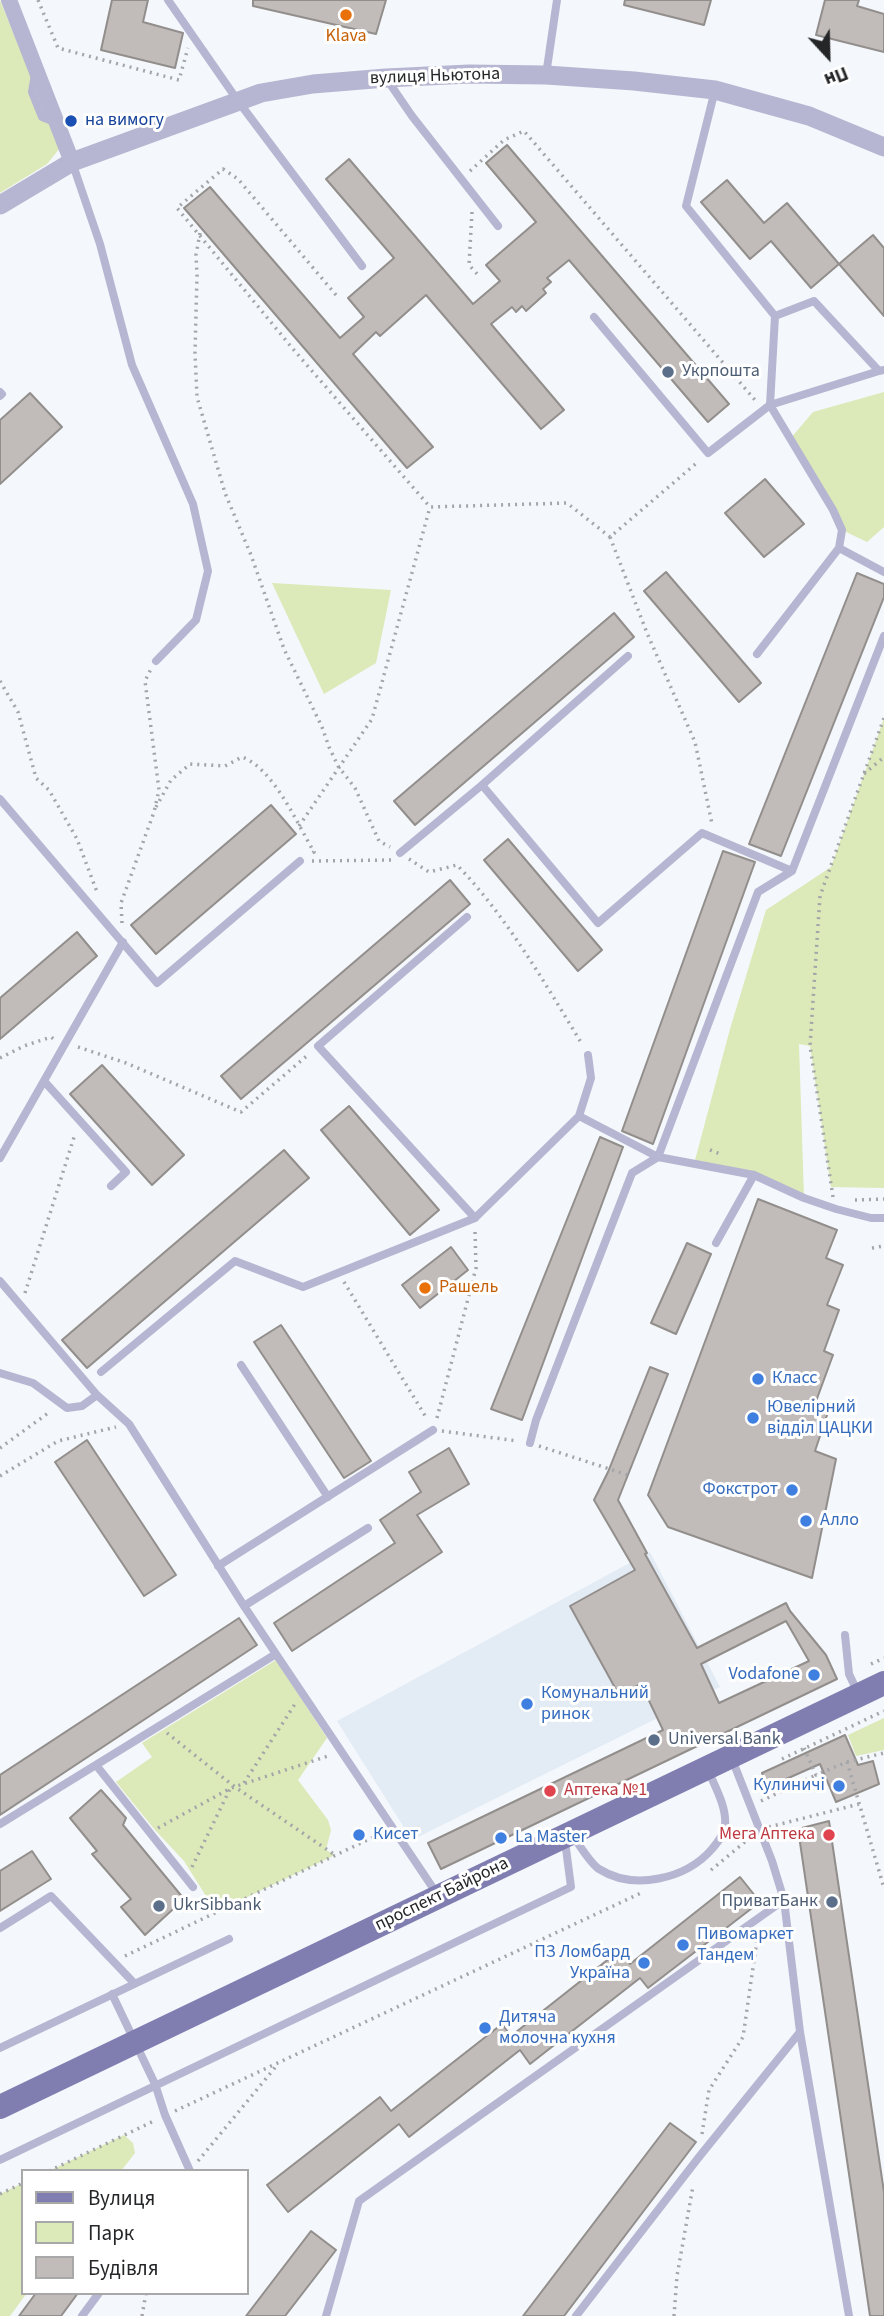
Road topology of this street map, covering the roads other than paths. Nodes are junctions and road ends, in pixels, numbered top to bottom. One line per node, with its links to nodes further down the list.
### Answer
1 (9, 0): 9 (street)
2 (168, 0): 7 (lane)
3 (557, 0): 4 (lane)
4 (546, 75): 5 (street, вулиця Ньютона); 6 (street, вулиця Ньютона)
5 (386, 78): 7 (street, вулиця Ньютона); 11 (lane)
6 (715, 90): 8 (street, вулиця Ньютона); 13 (lane)
7 (238, 101): 9 (street, вулиця Ньютона); 12 (lane)
8 (884, 147)
9 (72, 162): 10 (street, вулиця Ньютона); 22 (lane)
10 (0, 205)
11 (498, 226)
12 (362, 266)
13 (775, 316): 15 (lane); 16 (lane)
14 (594, 317): 16 (lane)
15 (881, 370): 16 (lane)
16 (767, 407): 17 (lane)
17 (839, 548): 18 (lane); 20 (lane)
18 (884, 572)
19 (884, 636): 27 (lane)
20 (757, 654)
21 (628, 656): 23 (lane)
22 (156, 661)
23 (481, 785): 25 (lane); 27 (lane)
24 (0, 799): 29 (lane)
25 (400, 853)
26 (300, 861): 29 (lane)
27 (792, 871): 33 (lane)
28 (467, 917): 37 (lane)
29 (123, 942): 31 (lane)
30 (588, 1055): 32 (lane)
31 (44, 1081): 34 (lane); 36 (lane)
32 (579, 1116): 33 (lane); 37 (lane)
33 (658, 1157): 35 (lane); 46 (lane)
34 (0, 1158)
35 (754, 1175): 38 (lane); 39 (lane)
36 (111, 1186)
37 (475, 1218): 42 (lane)
38 (884, 1218)
39 (716, 1243)
40 (0, 1281): 44 (lane)
41 (241, 1365): 47 (lane)
42 (101, 1372)
43 (0, 1373): 44 (lane)
44 (97, 1395): 49 (lane)
45 (433, 1430): 47 (lane)
46 (530, 1443)
47 (328, 1497): 49 (lane)
48 (368, 1528): 50 (lane)
49 (218, 1566): 50 (lane)
50 (244, 1606): 52 (lane)
51 (845, 1634): 54 (lane)
52 (276, 1654): 56 (lane); 61 (lane)
53 (884, 1683): 54 (main road, проспект Байрона)
54 (858, 1694): 55 (main road, проспект Байрона)
55 (731, 1756): 57 (main road, проспект Байрона); 62 (lane)
56 (96, 1765): 58 (lane); 60 (lane)
57 (707, 1768): 59 (main road, проспект Байрона); 59 (lane)
58 (0, 1824)
59 (568, 1834): 61 (main road, проспект Байрона); 70 (lane)
60 (193, 1887)
61 (439, 1896): 68 (main road, проспект Байрона)
62 (784, 1900): 67 (lane); 76 (lane)
63 (0, 1928): 65 (lane)
64 (229, 1939): 65 (lane)
65 (134, 1983): 66 (lane)
66 (112, 1994): 68 (lane); 69 (lane)
67 (800, 2032): 77 (lane); 78 (lane)
68 (134, 2042): 70 (lane); 71 (main road, проспект Байрона)
69 (0, 2048)
70 (155, 2084): 72 (lane); 73 (lane)
71 (0, 2107)
72 (0, 2160)
73 (189, 2169)
74 (98, 2295): 75 (lane)
75 (82, 2316)
76 (326, 2316)
77 (576, 2316)
78 (849, 2316)

